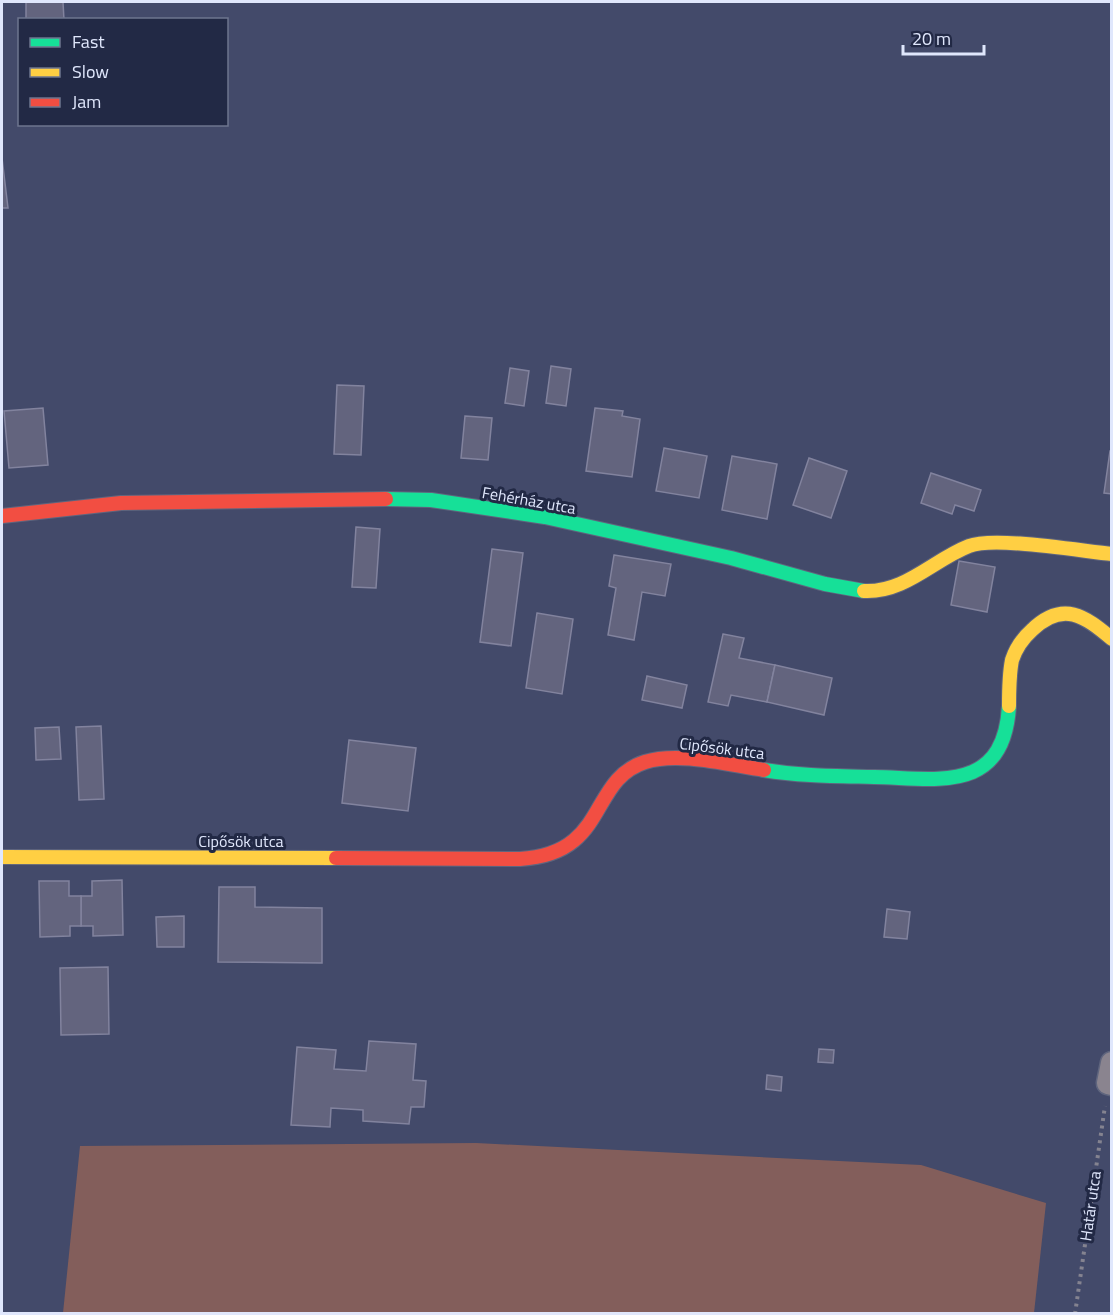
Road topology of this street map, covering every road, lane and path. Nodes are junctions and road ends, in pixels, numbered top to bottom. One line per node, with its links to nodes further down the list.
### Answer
1 (2, 516): 2 (street, Fehérház utca)
2 (1112, 554)
3 (1112, 639): 4 (street, Cipősök utca)
4 (2, 857)
5 (1110, 1077): 6 (path, Határ utca)
6 (1075, 1314)

